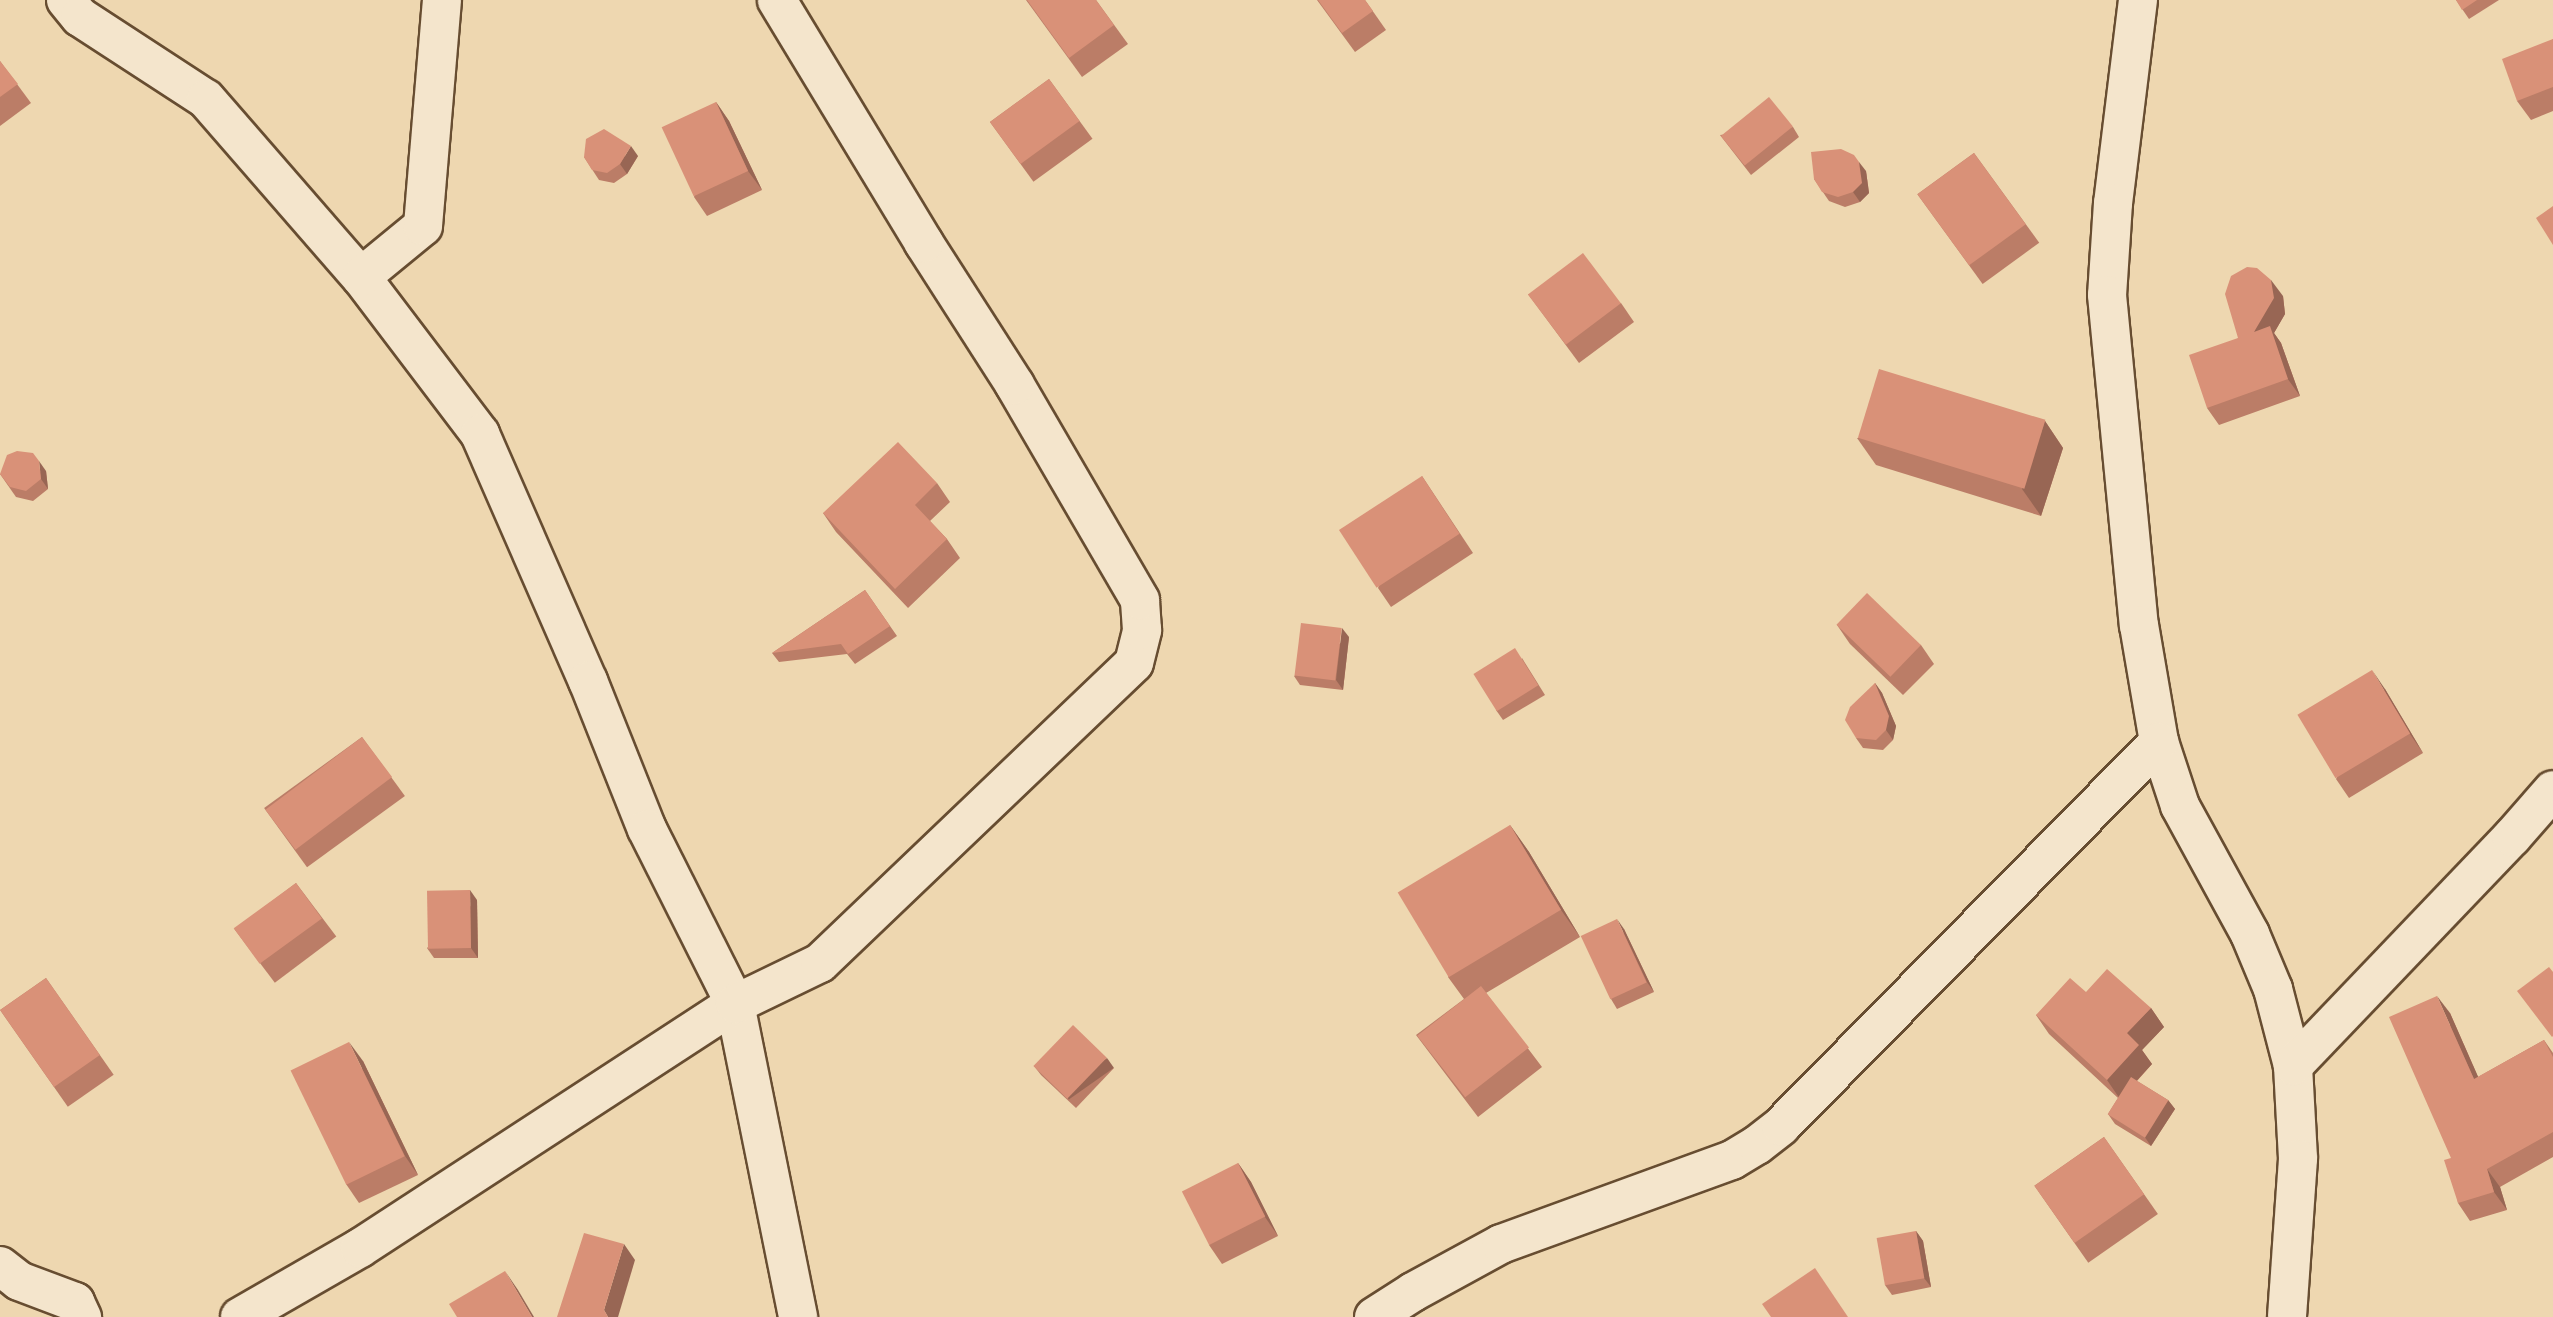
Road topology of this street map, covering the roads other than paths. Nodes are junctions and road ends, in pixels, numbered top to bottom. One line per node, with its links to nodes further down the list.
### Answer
1 (66, 0): 5 (street)
2 (442, 0): 5 (street)
3 (777, 0): 8 (street)
4 (2138, 0): 6 (street)
5 (361, 277): 8 (street)
6 (2159, 741): 9 (street); 14 (street)
7 (2553, 790): 9 (street)
8 (735, 1004): 12 (street); 13 (street)
9 (2293, 1066): 15 (street)
10 (0, 1266): 11 (street)
11 (82, 1317)
12 (240, 1317)
13 (798, 1317)
14 (1374, 1317)
15 (2287, 1317)

